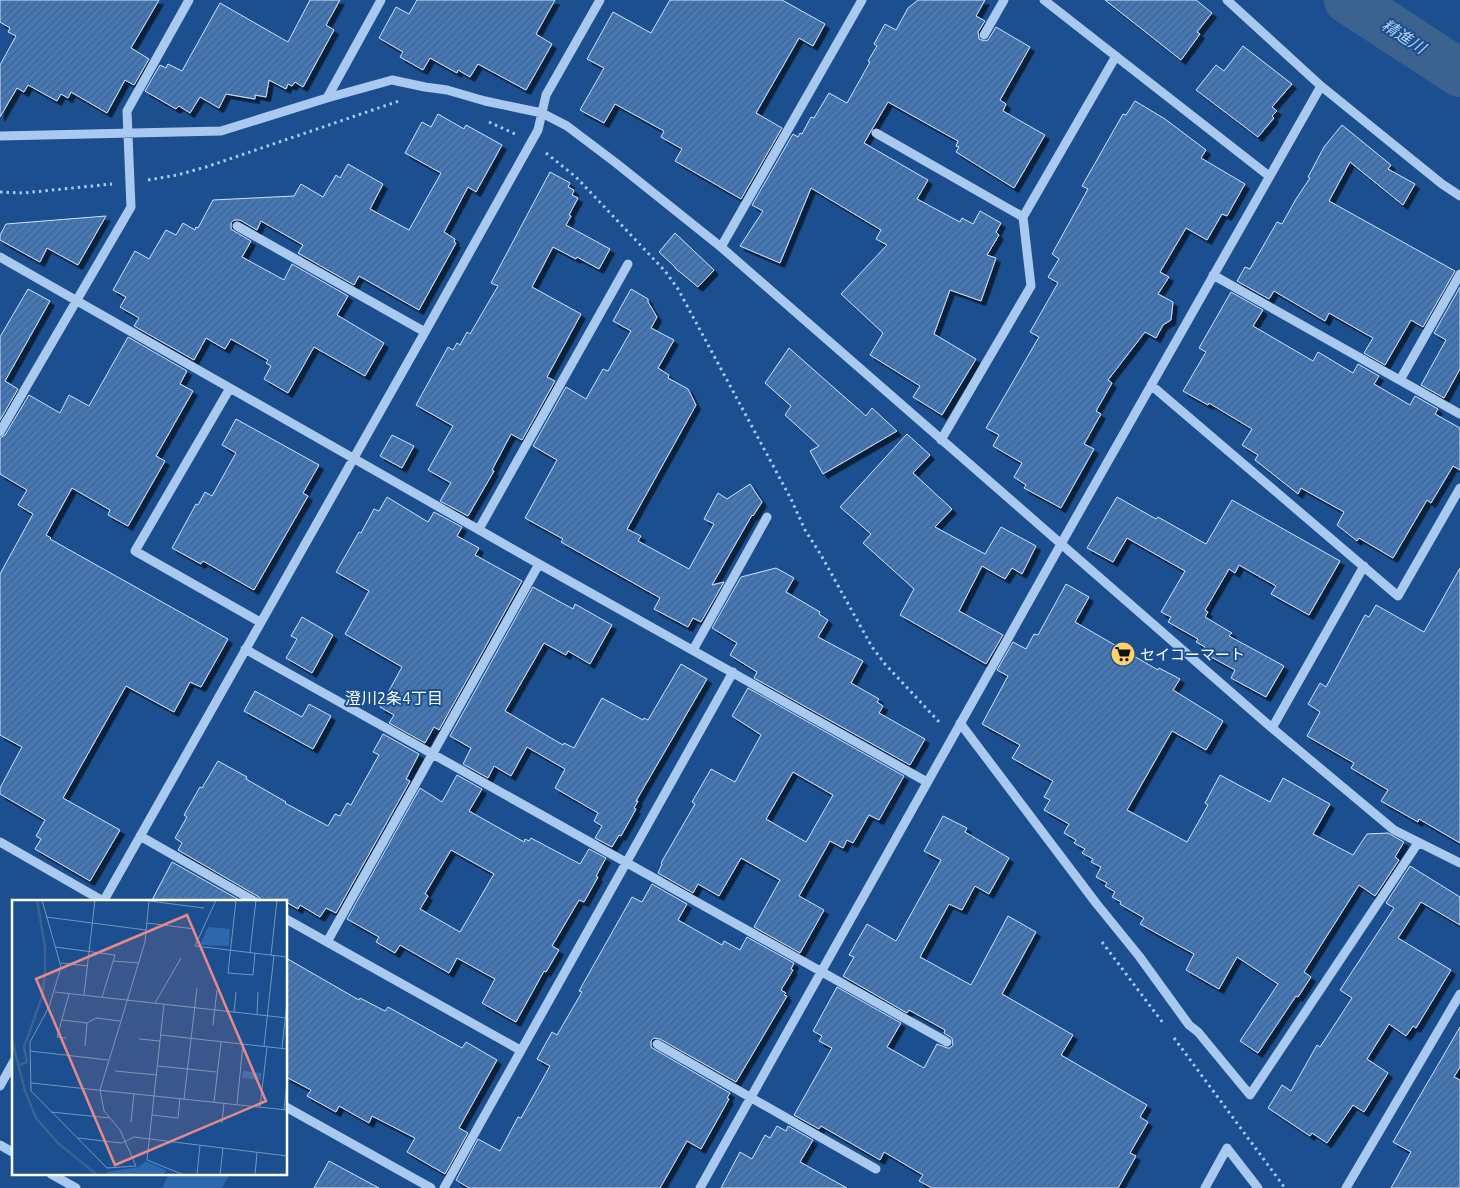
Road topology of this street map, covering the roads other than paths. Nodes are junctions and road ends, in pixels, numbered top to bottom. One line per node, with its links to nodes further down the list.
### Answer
1 (189, 0): 13 (street)
2 (381, 0): 11 (street)
3 (600, 0): 12 (street)
4 (862, 0): 20 (street)
5 (1004, 0): 8 (street)
6 (1044, 0): 9 (street)
7 (1227, 0): 10 (street)
8 (984, 35)
9 (1116, 56): 16 (street); 18 (street)
10 (1321, 86): 16 (street); 17 (street)
11 (327, 98): 12 (street); 13 (street)
12 (542, 114): 20 (street); 26 (street)
13 (128, 133): 15 (street); 25 (street)
14 (876, 133): 18 (street)
15 (0, 136)
16 (1269, 176): 24 (street)
17 (1460, 196)
18 (1023, 217): 32 (street)
19 (237, 226): 26 (street)
20 (721, 247): 32 (street)
21 (0, 257): 25 (street)
22 (628, 264): 36 (street)
23 (1460, 274): 27 (street)
24 (1213, 275): 27 (street); 28 (street)
25 (76, 301): 29 (street); 31 (street)
26 (425, 332): 33 (street)
27 (1400, 380): 30 (street)
28 (1151, 385): 37 (street); 39 (street)
29 (230, 388): 33 (street); 40 (street)
30 (1460, 414)
31 (0, 432)
32 (941, 440): 37 (street)
33 (353, 458): 36 (street); 40 (street)
34 (1460, 488): 39 (street)
35 (767, 517): 42 (street)
36 (479, 529): 38 (street)
37 (1061, 544): 44 (street); 45 (street)
38 (539, 564): 42 (street); 46 (street)
39 (1364, 566): 45 (street)
40 (260, 622): 41 (street)
41 (245, 649): 46 (street); 48 (street)
42 (693, 650): 43 (street)
43 (732, 672): 47 (street); 51 (street)
44 (960, 723): 47 (street); 50 (street)
45 (1272, 728): 50 (street)
46 (433, 753): 51 (street); 57 (street)
47 (927, 782): 58 (street)
48 (140, 836): 54 (street); 55 (street)
49 (0, 842): 53 (street)
50 (1418, 843): 52 (street)
51 (626, 862): 58 (street); 62 (street)
52 (1460, 863)
53 (101, 900)
54 (104, 900)
55 (252, 900)
56 (288, 920): 57 (street)
57 (327, 942): 62 (street)
58 (821, 971): 60 (street); 65 (street)
59 (1460, 994): 77 (street)
60 (947, 1042)
61 (657, 1044): 65 (street)
62 (520, 1050): 73 (street)
63 (12, 1065): 64 (street)
64 (0, 1086)
65 (751, 1097): 69 (street); 74 (street)
66 (288, 1108): 72 (street)
67 (0, 1146): 68 (street)
68 (12, 1152)
69 (876, 1169)
70 (55, 1176): 71 (street)
71 (76, 1188)
72 (431, 1188)
73 (444, 1188)
74 (700, 1188)
75 (1205, 1188): 76 (street)
76 (1258, 1188)
77 (1346, 1188)

